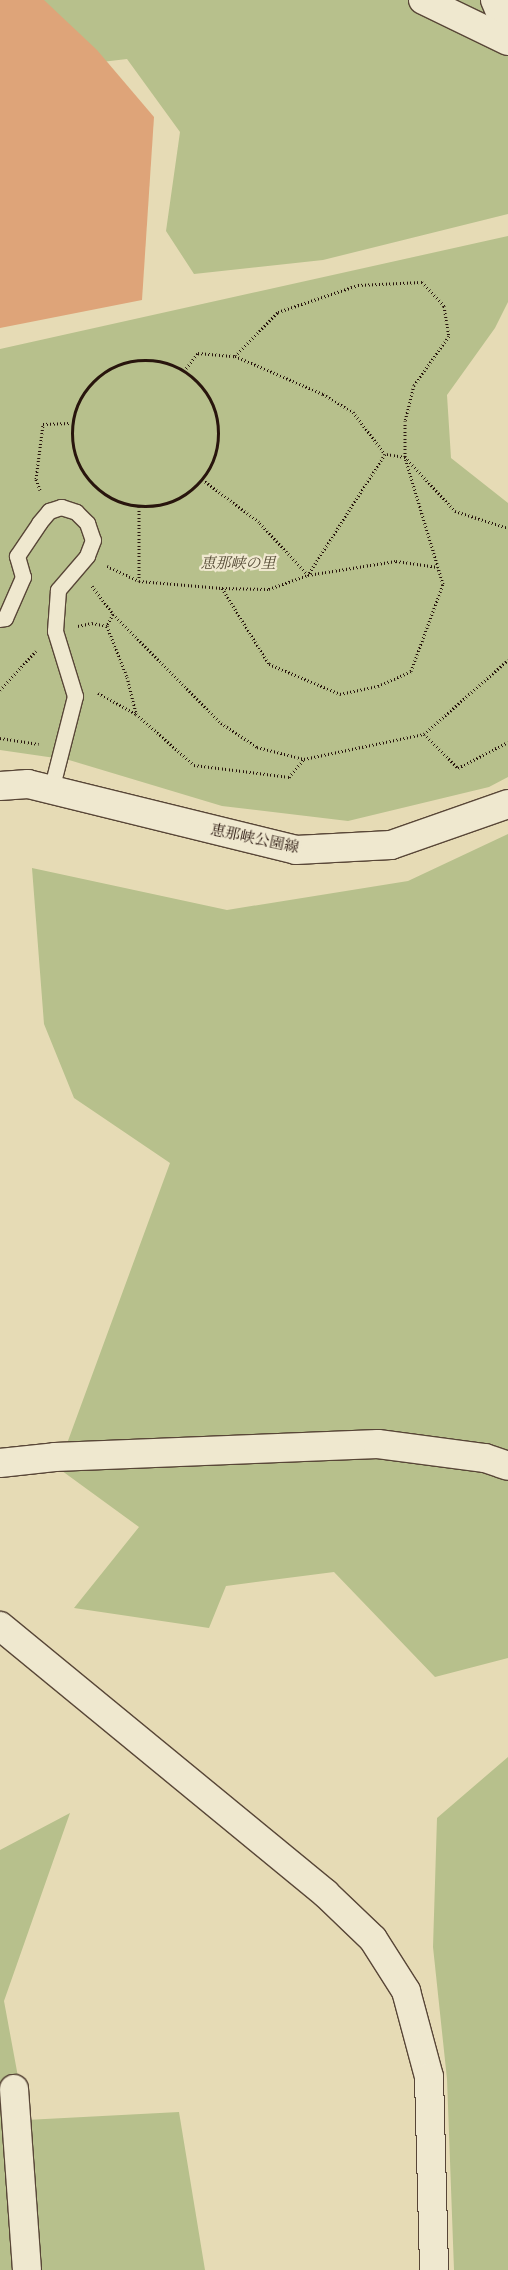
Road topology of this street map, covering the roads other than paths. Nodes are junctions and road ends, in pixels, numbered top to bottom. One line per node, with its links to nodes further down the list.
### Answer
1 (423, 0): 4 (street)
2 (495, 0): 3 (street)
3 (508, 30)
4 (508, 41)
5 (0, 619): 7 (lane)
6 (0, 786): 7 (street, 恵那峡公園線)
7 (51, 790): 8 (street, 恵那峡公園線)
8 (508, 804)
9 (0, 1463): 10 (street)
10 (508, 1466)
11 (0, 1626): 14 (street)
12 (14, 2089): 13 (street)
13 (27, 2270)
14 (434, 2270)

